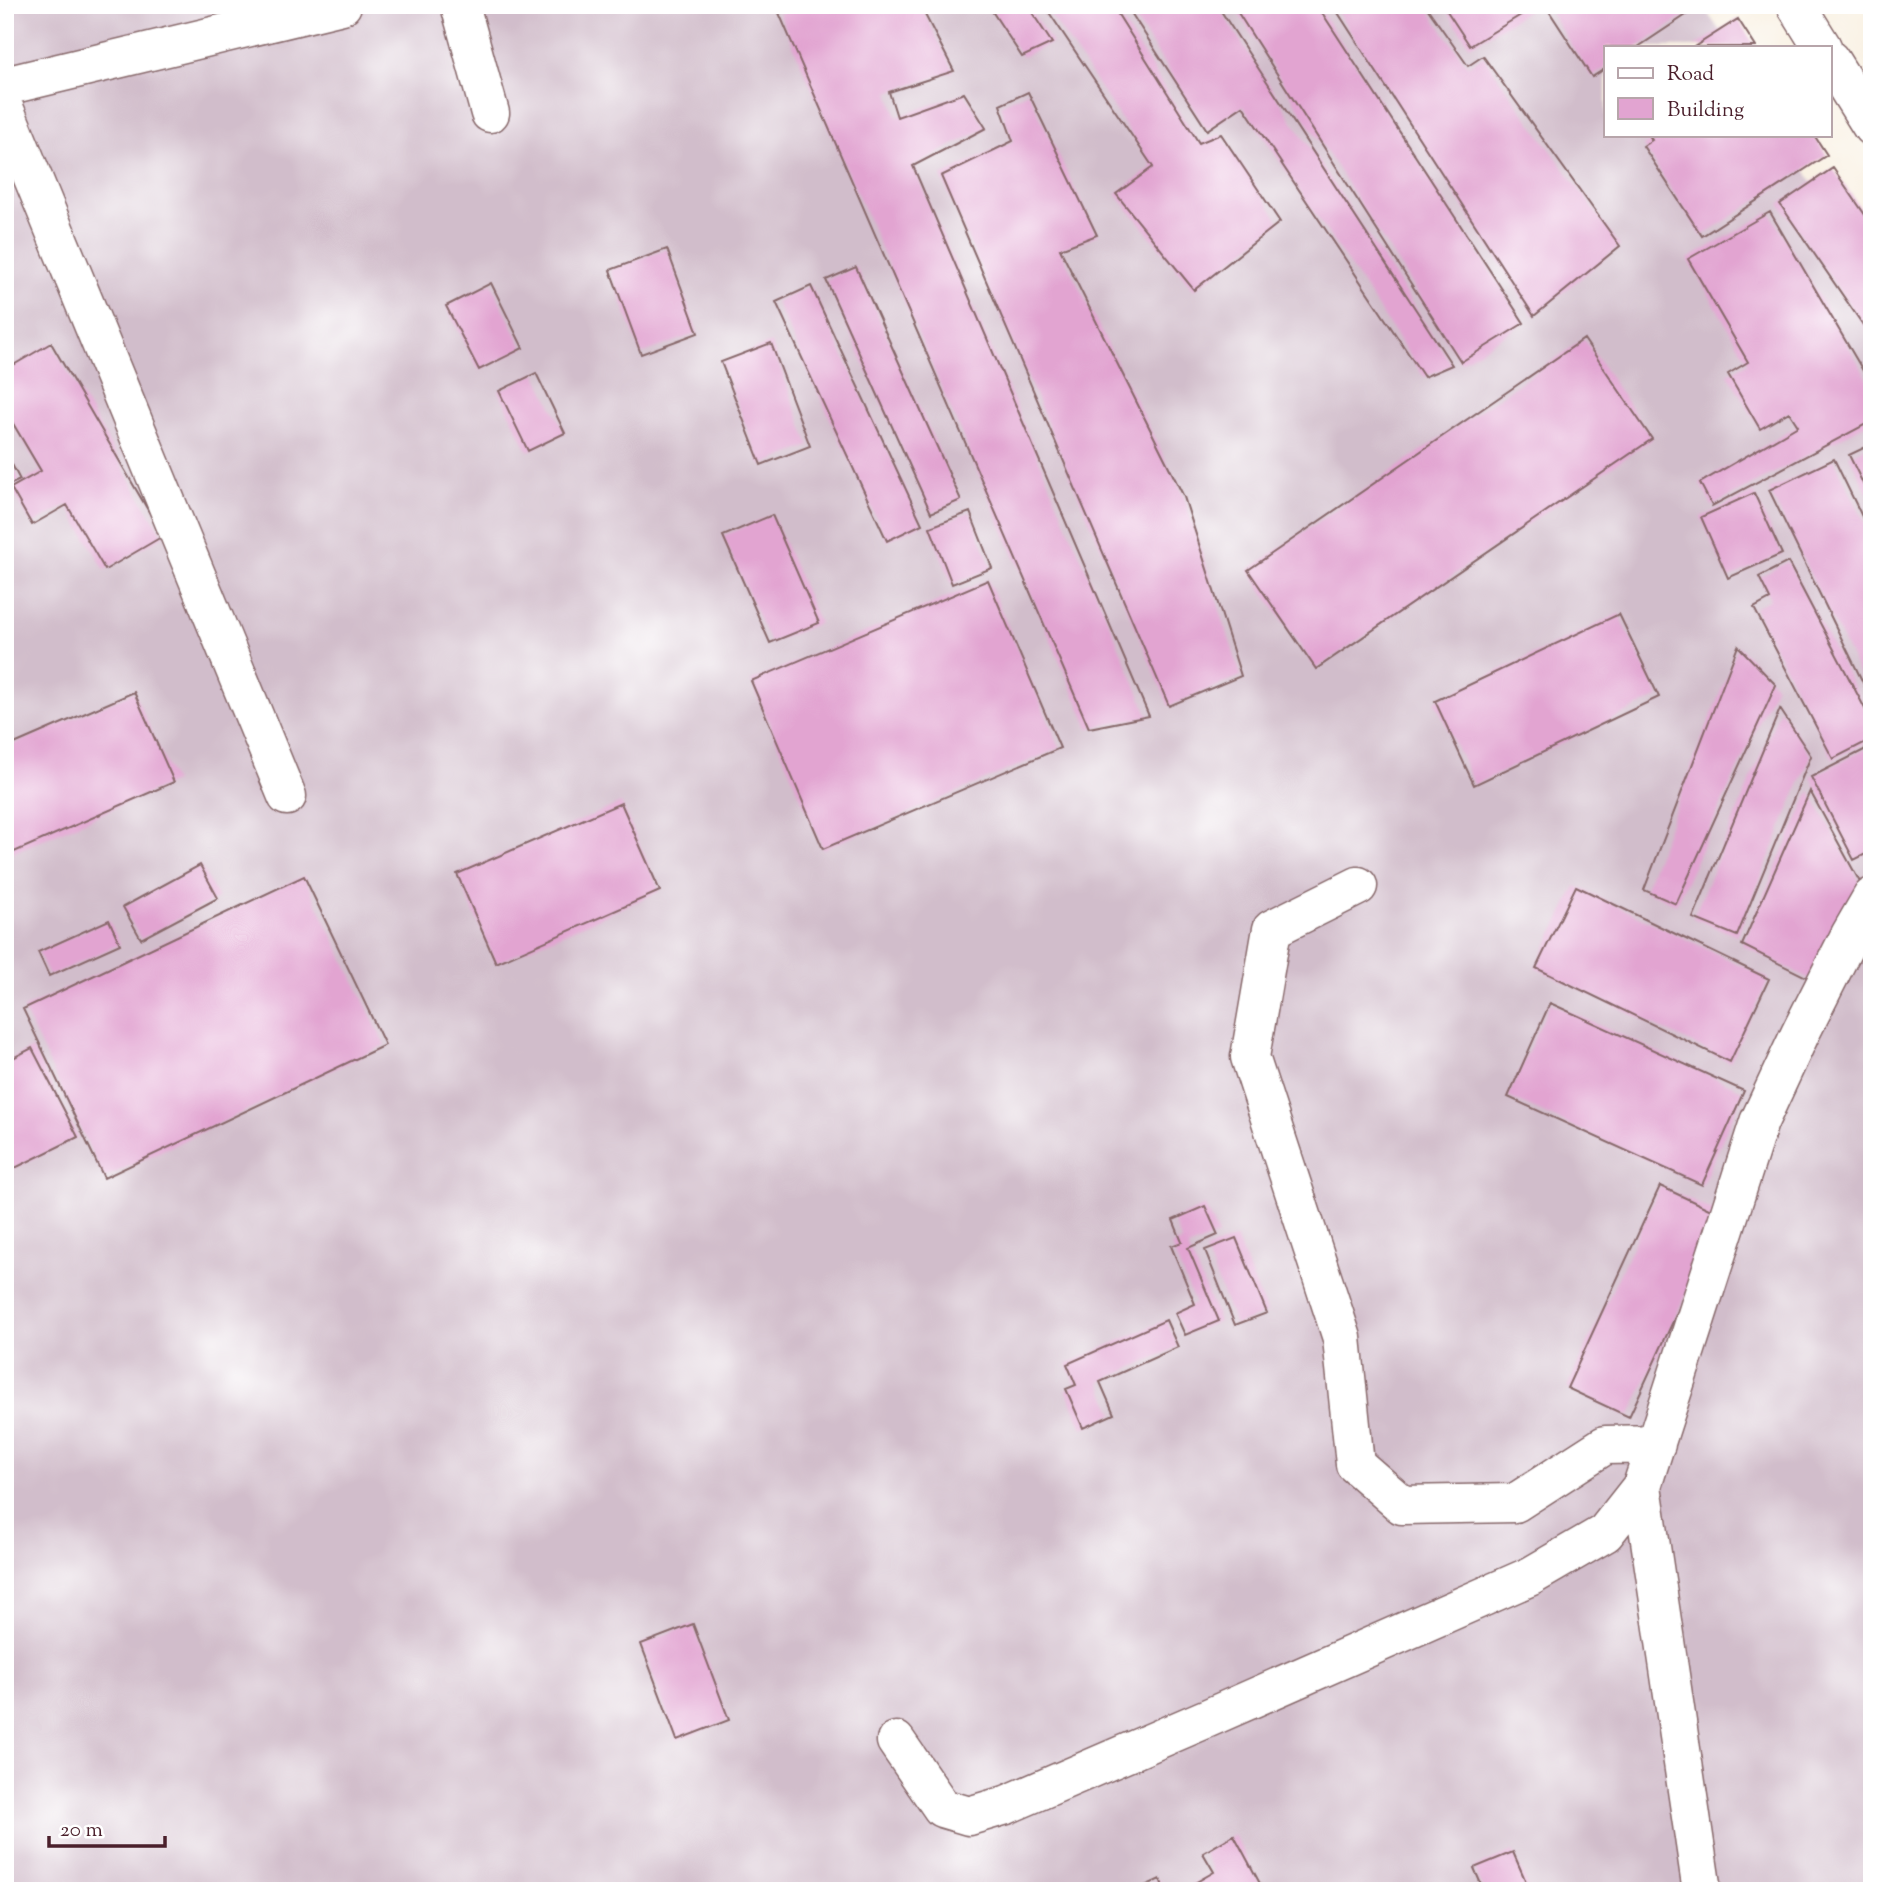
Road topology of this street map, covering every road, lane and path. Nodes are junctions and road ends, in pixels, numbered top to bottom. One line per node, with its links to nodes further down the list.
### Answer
1 (342, 5): 6 (street)
2 (460, 5): 8 (street)
3 (1796, 5): 4 (street)
4 (1821, 46)
5 (1832, 63): 9 (street)
6 (5, 86)
7 (5, 110): 10 (street)
8 (490, 113)
9 (1872, 127)
10 (287, 796)
11 (1358, 886): 13 (street)
12 (1872, 897): 13 (street)
13 (1656, 1444): 14 (street)
14 (1642, 1486): 15 (street); 16 (street)
15 (896, 1741)
16 (1702, 1891)

